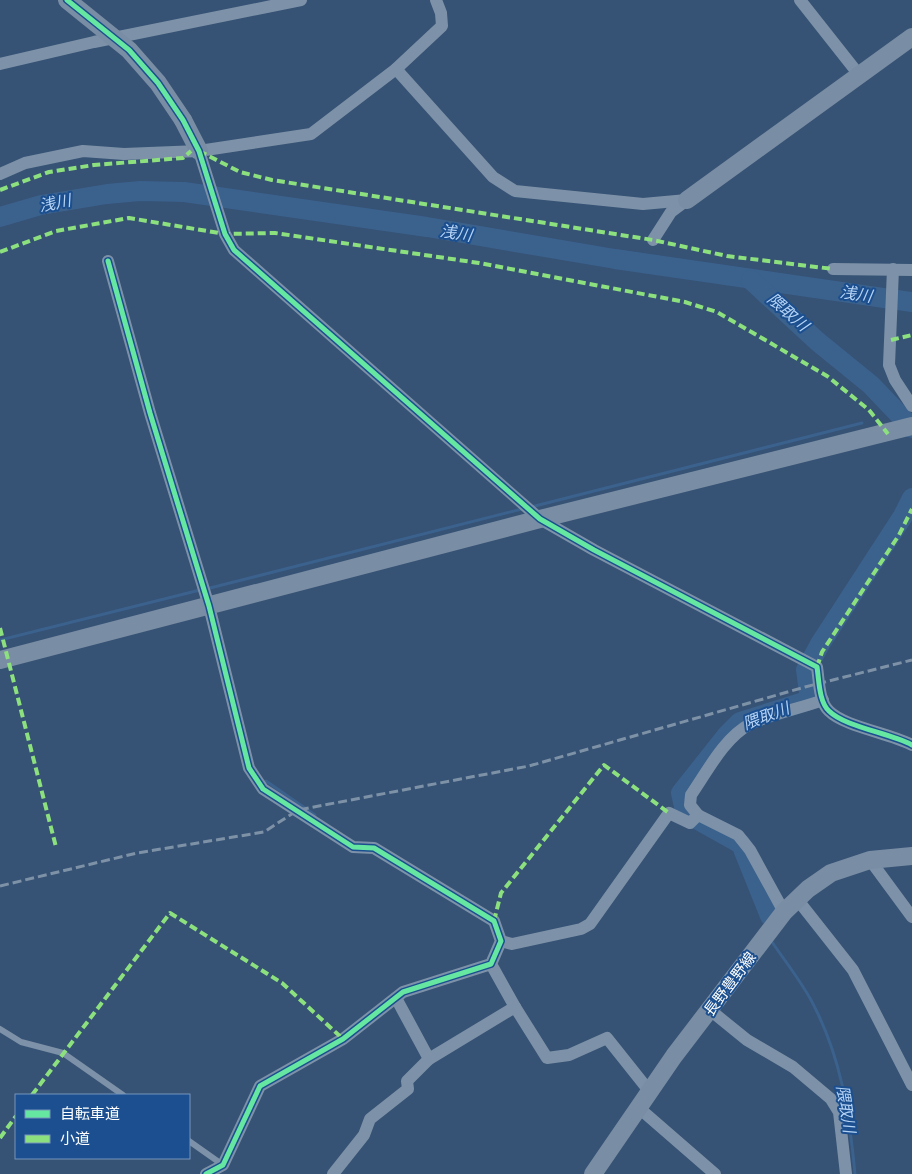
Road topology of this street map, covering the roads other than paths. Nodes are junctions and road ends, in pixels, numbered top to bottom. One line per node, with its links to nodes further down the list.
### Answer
1 (66, 0): 9 (street, bridge)
2 (301, 0): 6 (street)
3 (436, 0): 7 (street)
4 (800, 0): 8 (street)
5 (912, 37): 8 (street)
6 (0, 64)
7 (396, 69): 9 (street); 11 (street)
8 (860, 76): 11 (street)
9 (199, 151): 10 (street); 19 (street)
10 (0, 174)
11 (687, 200): 12 (street)
12 (653, 240)
13 (108, 261): 20 (street)
14 (833, 268): 16 (street)
15 (912, 270): 16 (street)
16 (893, 271): 17 (street)
17 (912, 406)
18 (912, 426): 19 (street)
19 (540, 518): 20 (street); 22 (street)
20 (209, 606): 21 (street); 30 (street)
21 (0, 660)
22 (823, 700): 23 (street); 24 (street)
23 (912, 744)
24 (696, 818): 28 (street); 30 (street)
25 (912, 856): 26 (street, 長野豊野線)
26 (870, 860): 27 (street, 長野豊野線); 29 (street)
27 (798, 899): 28 (street, 長野豊野線); 37 (street)
28 (784, 912): 34 (street, 長野豊野線)
29 (912, 917)
30 (501, 941): 31 (street)
31 (491, 964): 32 (street); 33 (street)
32 (396, 998): 36 (street); 42 (street)
33 (516, 1007): 36 (street); 38 (street)
34 (710, 1010): 38 (street, 長野豊野線); 47 (street)
35 (0, 1028): 39 (lane)
36 (430, 1058): 44 (street)
37 (912, 1085)
38 (650, 1092): 40 (street, 長野豊野線)
39 (122, 1094)
40 (639, 1108): 45 (street, 長野豊野線); 46 (street)
41 (190, 1141): 42 (lane)
42 (223, 1165): 43 (street)
43 (206, 1174)
44 (333, 1174)
45 (593, 1174)
46 (715, 1174)
47 (846, 1174)

